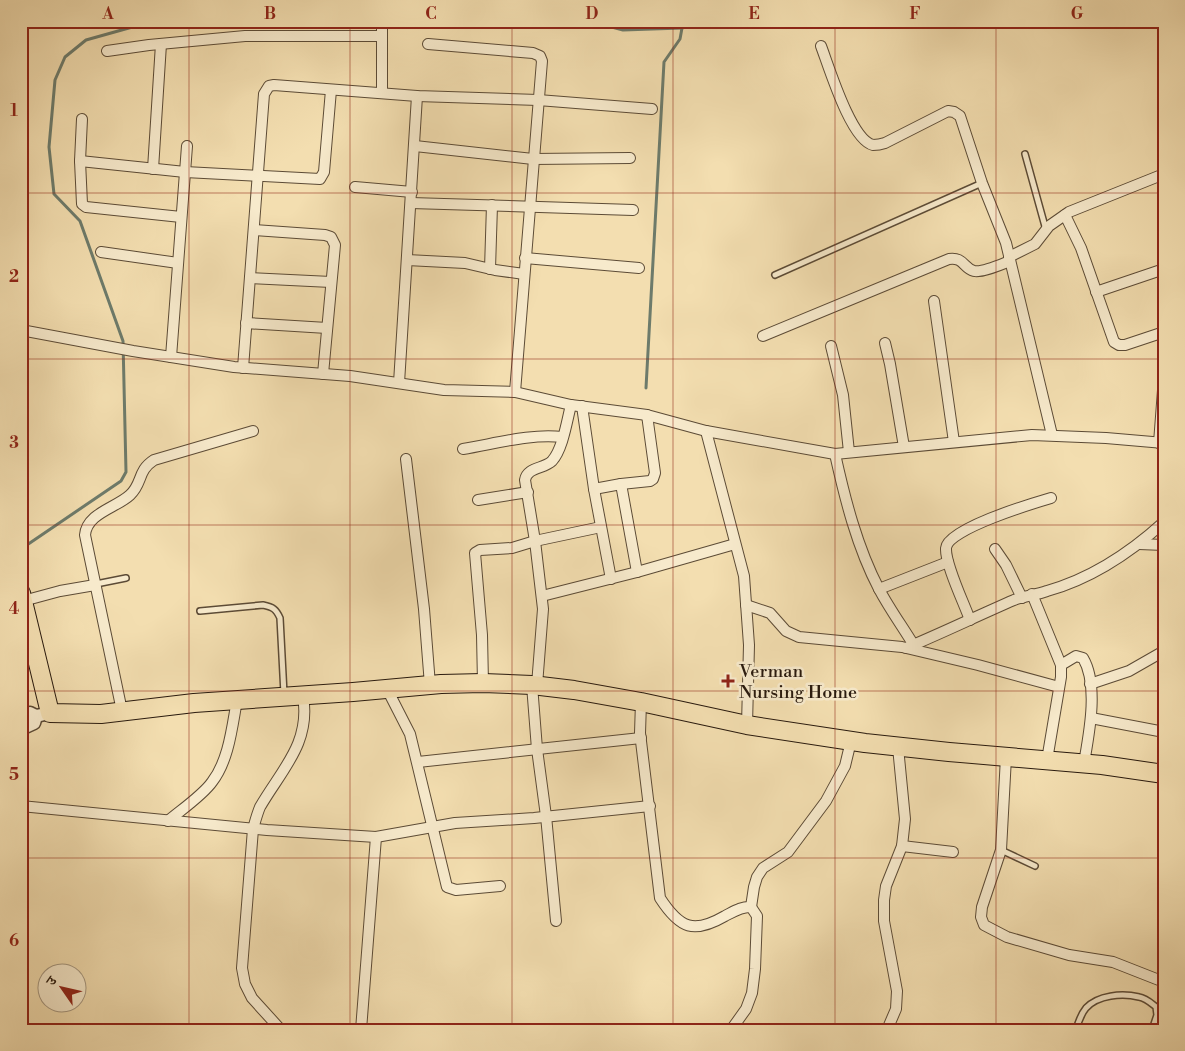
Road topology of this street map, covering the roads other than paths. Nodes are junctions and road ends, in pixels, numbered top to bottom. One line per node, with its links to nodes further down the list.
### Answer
1 (382, 21): 2 (street)
2 (382, 36): 3 (street); 8 (street)
3 (161, 44): 6 (street); 19 (street)
4 (428, 44): 10 (street)
5 (821, 46): 23 (street)
6 (106, 51)
7 (331, 90): 8 (street); 22 (street); 22 (street)
8 (382, 93): 9 (street)
9 (417, 96): 10 (street); 14 (street)
10 (538, 100): 11 (street); 17 (street)
11 (652, 110)
12 (82, 119): 18 (street)
13 (187, 146): 20 (street)
14 (415, 146): 17 (street); 25 (street)
15 (1025, 154): 33 (lane)
16 (630, 158): 17 (street)
17 (533, 159): 28 (street)
18 (80, 161): 19 (street); 31 (street)
19 (153, 169): 20 (street)
20 (185, 172): 22 (street); 31 (street)
21 (1164, 174): 30 (street)
22 (259, 176): 32 (street)
23 (982, 183): 36 (street); 43 (lane)
24 (355, 187): 25 (street)
25 (412, 192): 26 (street)
26 (411, 203): 27 (street); 37 (street)
27 (492, 205): 28 (street); 39 (street)
28 (530, 206): 29 (street); 35 (street)
29 (633, 210)
30 (1064, 215): 33 (street); 46 (street)
31 (181, 217): 38 (street)
32 (254, 230): 44 (street); 45 (street)
33 (1046, 230): 36 (street)
34 (101, 252): 38 (street)
35 (526, 258): 40 (street); 42 (street)
36 (1010, 259): 52 (street); 67 (street)
37 (407, 260): 39 (street); 59 (street)
38 (178, 263): 55 (street)
39 (490, 268): 42 (street)
40 (639, 268)
41 (1164, 270): 46 (street)
42 (524, 274): 60 (street)
43 (775, 275)
44 (250, 278): 45 (street); 48 (street)
45 (331, 282): 49 (street)
46 (1096, 292): 51 (street)
47 (934, 301): 69 (street)
48 (246, 323): 49 (street); 56 (street)
49 (327, 328): 57 (street)
50 (21, 330): 55 (street)
51 (1164, 332)
52 (763, 336)
53 (885, 344): 71 (street)
54 (831, 346): 73 (street)
55 (170, 357): 56 (street)
56 (243, 368): 57 (street)
57 (323, 374): 59 (street)
58 (1164, 377): 62 (street)
59 (399, 384): 60 (street)
60 (515, 392): 61 (street)
61 (571, 405): 63 (street); 68 (street)
62 (1163, 405): 70 (street)
63 (582, 406): 64 (street); 77 (street)
64 (647, 415): 66 (street); 76 (street)
65 (253, 431): 92 (street)
66 (706, 431): 74 (street); 84 (street)
67 (1052, 435): 69 (street); 70 (street)
68 (562, 438): 72 (street); 78 (street)
69 (954, 442): 71 (street)
70 (1161, 443)
71 (904, 446): 73 (street)
72 (463, 449)
73 (849, 452): 74 (street)
74 (835, 454): 93 (street)
75 (406, 459): 105 (street)
76 (621, 484): 77 (street); 89 (street)
77 (594, 489): 82 (street)
78 (528, 492): 80 (street); 83 (street)
79 (1051, 498): 88 (street)
80 (478, 500)
81 (1164, 522): 85 (street)
82 (601, 527): 83 (street); 91 (street)
83 (536, 540): 94 (street); 103 (street)
84 (735, 544): 89 (street); 97 (street)
85 (1139, 544): 86 (street); 95 (street)
86 (1164, 545)
87 (996, 549): 95 (street)
88 (948, 562): 93 (street); 99 (street)
89 (637, 572): 91 (street)
90 (126, 578): 92 (lane)
91 (611, 579): 94 (street)
92 (95, 585): 96 (street); 113 (street)
93 (879, 589): 100 (street)
94 (542, 596): 106 (street)
95 (1027, 596): 99 (street); 102 (street)
96 (22, 597): 114 (highway)
97 (746, 605): 100 (street); 117 (street)
98 (200, 610): 110 (lane)
99 (970, 620): 100 (street)
100 (909, 646): 107 (street)
101 (1164, 651): 104 (street)
102 (1061, 665): 104 (street); 107 (street)
103 (483, 683): 105 (highway); 106 (highway)
104 (1090, 684): 116 (street)
105 (430, 685): 108 (highway)
106 (535, 685): 112 (highway); 123 (street)
107 (1059, 687): 125 (street)
108 (387, 689): 109 (highway); 126 (street)
109 (303, 696): 110 (highway); 134 (street)
110 (284, 697): 111 (highway)
111 (236, 700): 113 (highway); 132 (street)
112 (641, 702): 117 (highway); 120 (street)
113 (122, 711): 114 (highway)
114 (43, 715): 115 (street); 118 (street)
115 (21, 717)
116 (1091, 718): 119 (street); 127 (street)
117 (747, 724): 121 (highway)
118 (21, 729)
119 (1164, 732)
120 (641, 738): 123 (street); 130 (street)
121 (851, 741): 122 (highway); 141 (street)
122 (898, 746): 124 (highway); 136 (street)
123 (537, 749): 126 (street); 131 (street)
124 (1006, 757): 125 (highway); 137 (street)
125 (1047, 760): 127 (highway)
126 (418, 762): 133 (street)
127 (1084, 763): 128 (highway)
128 (1164, 774)
129 (21, 806): 132 (street)
130 (650, 806): 131 (street); 141 (street)
131 (546, 816): 133 (street); 142 (street)
132 (168, 821): 134 (street)
133 (432, 827): 135 (street); 140 (street)
134 (252, 829): 135 (street); 144 (street)
135 (376, 837): 145 (street)
136 (902, 846): 138 (street); 147 (street)
137 (1001, 850): 139 (lane); 143 (street)
138 (953, 852)
139 (1035, 866)
140 (500, 886)
141 (751, 907): 146 (street)
142 (556, 921)
143 (1164, 982)
144 (281, 1030)
145 (361, 1030)
146 (731, 1030)
147 (887, 1030)
148 (1076, 1030): 149 (lane)
149 (1152, 1030)

